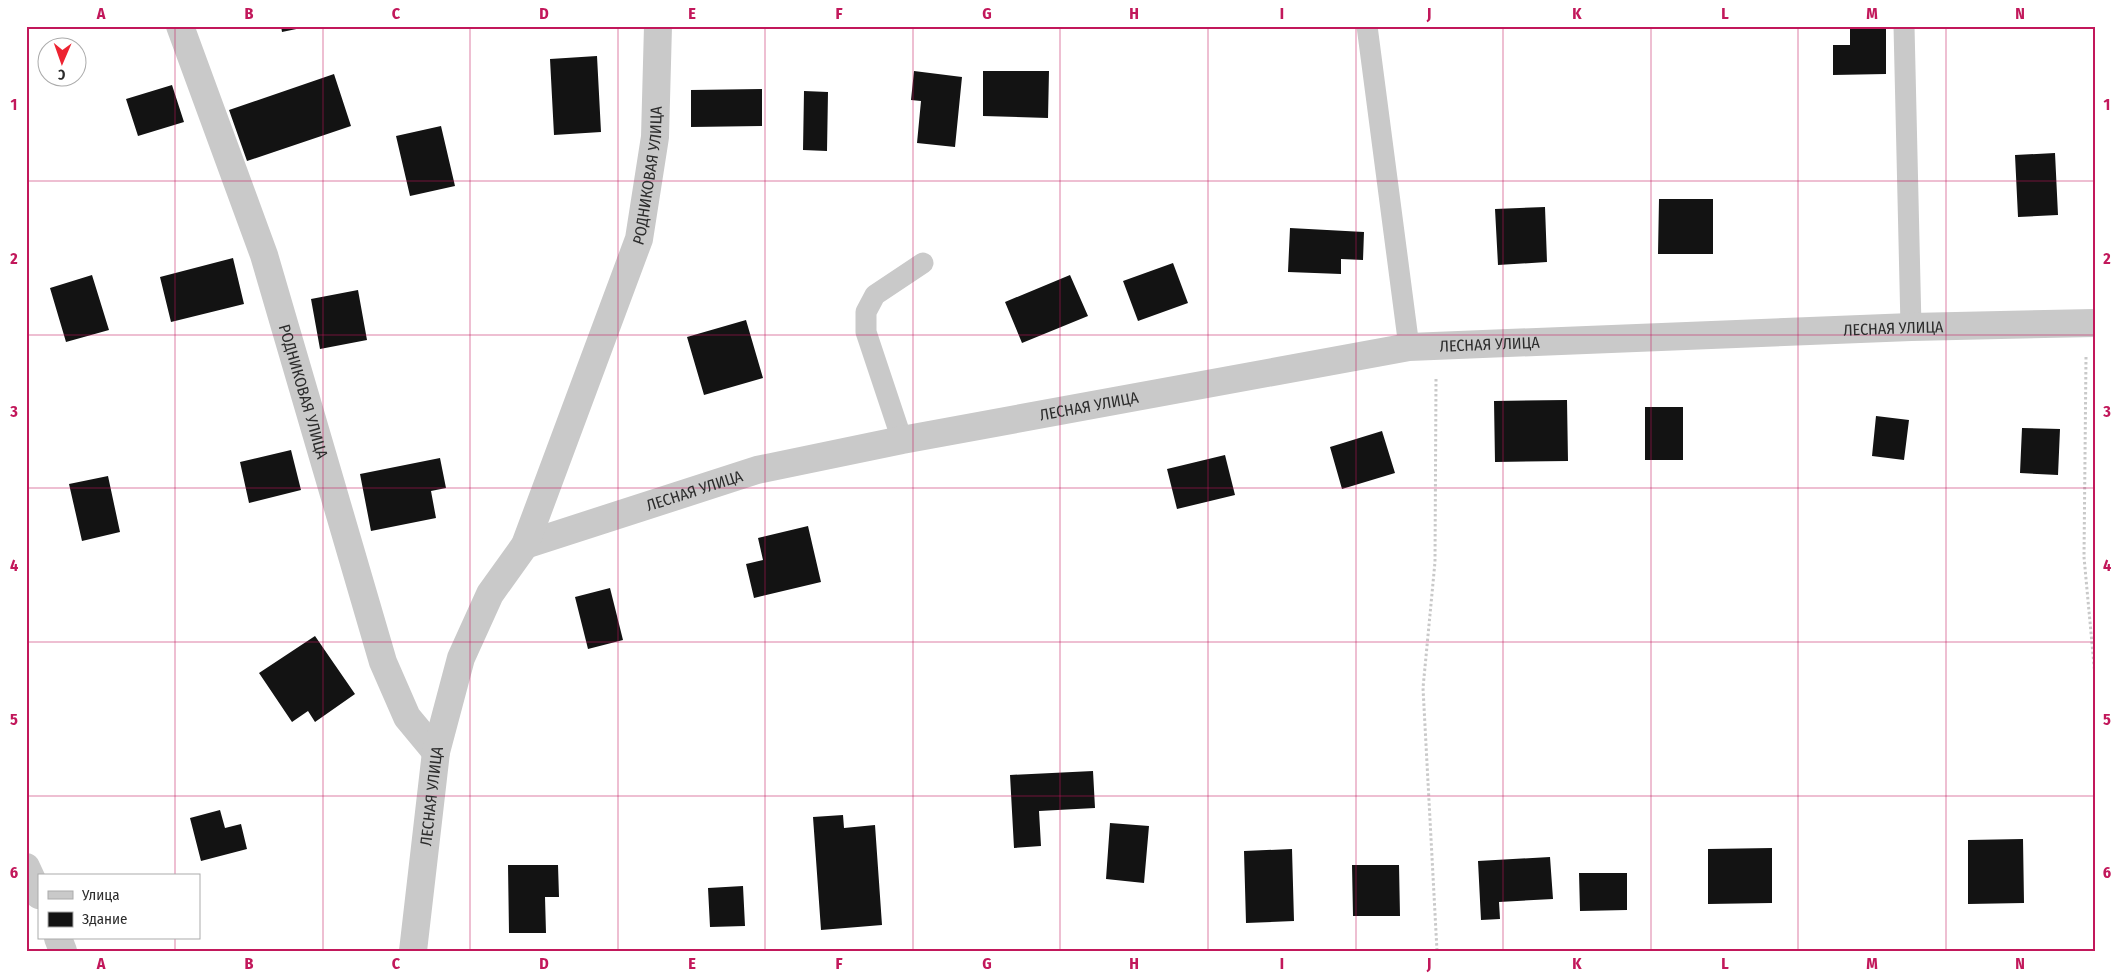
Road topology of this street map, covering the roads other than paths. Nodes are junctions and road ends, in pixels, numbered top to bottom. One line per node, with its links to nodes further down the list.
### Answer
1 (180, 26): 11 (street, РОДНИКОВАЯ УЛИЦА)
2 (658, 26): 10 (street, РОДНИКОВАЯ УЛИЦА)
3 (1368, 26): 8 (lane)
4 (1904, 26): 7 (lane)
5 (923, 264): 9 (lane)
6 (2091, 324): 7 (street, ЛЕСНАЯ УЛИЦА)
7 (1911, 327): 8 (street, ЛЕСНАЯ УЛИЦА)
8 (1409, 347): 9 (street, ЛЕСНАЯ УЛИЦА)
9 (902, 440): 10 (street, ЛЕСНАЯ УЛИЦА)
10 (525, 545): 11 (street, ЛЕСНАЯ УЛИЦА)
11 (436, 752): 14 (street, ЛЕСНАЯ УЛИЦА)
12 (26, 867): 13 (street)
13 (38, 893)
14 (413, 951)

